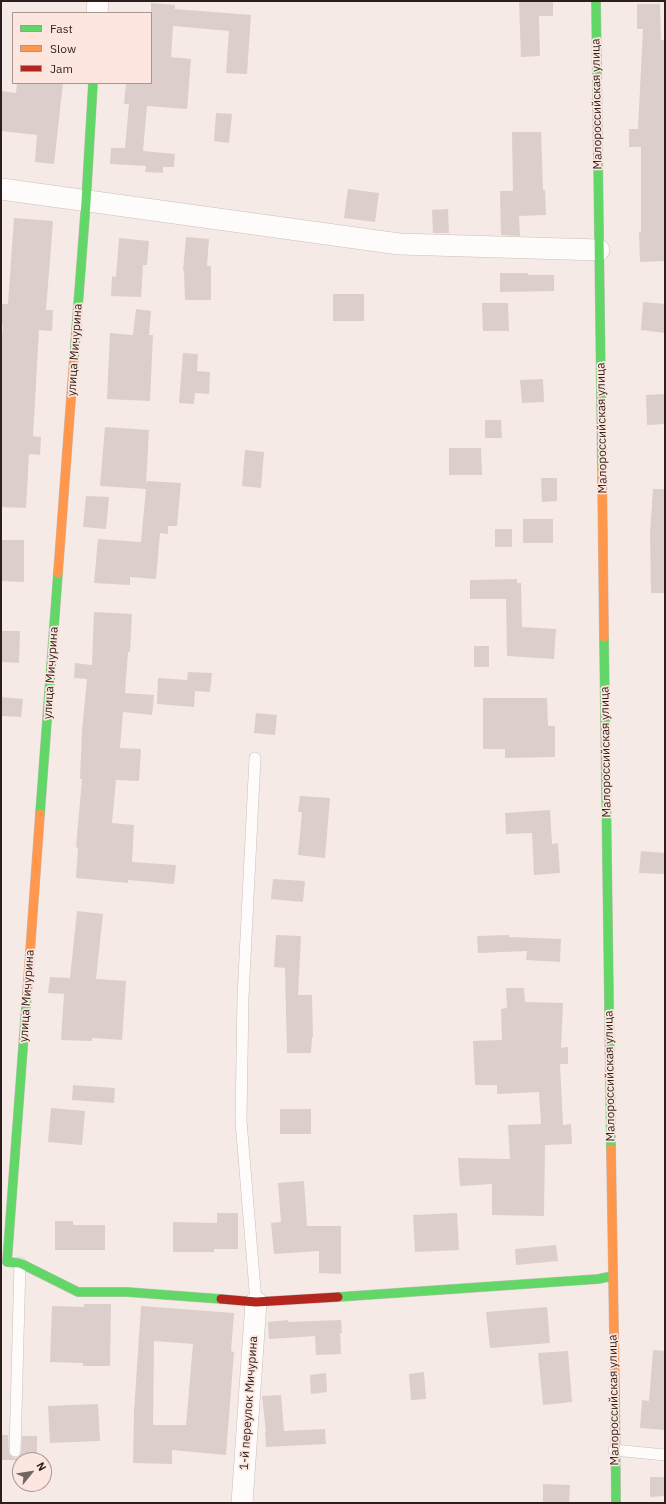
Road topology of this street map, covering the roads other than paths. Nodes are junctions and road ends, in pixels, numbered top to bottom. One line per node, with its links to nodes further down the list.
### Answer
1 (98, 1): 3 (street)
2 (596, 1): 7 (street, Малороссийская улица)
3 (97, 12)
4 (93, 84): 6 (street, улица Мичурина)
5 (1, 189): 6 (street)
6 (86, 202): 7 (street); 9 (street, улица Мичурина)
7 (599, 250): 11 (street, Малороссийская улица)
8 (255, 758): 12 (lane)
9 (4, 1262): 10 (street)
10 (20, 1263): 12 (street); 14 (lane)
11 (613, 1276): 12 (street); 13 (street, Малороссийская улица)
12 (256, 1302): 16 (street, 1-й переулок Мичурина)
13 (614, 1450): 15 (lane); 17 (street, Малороссийская улица)
14 (15, 1451)
15 (665, 1455)
16 (242, 1503)
17 (616, 1503)

